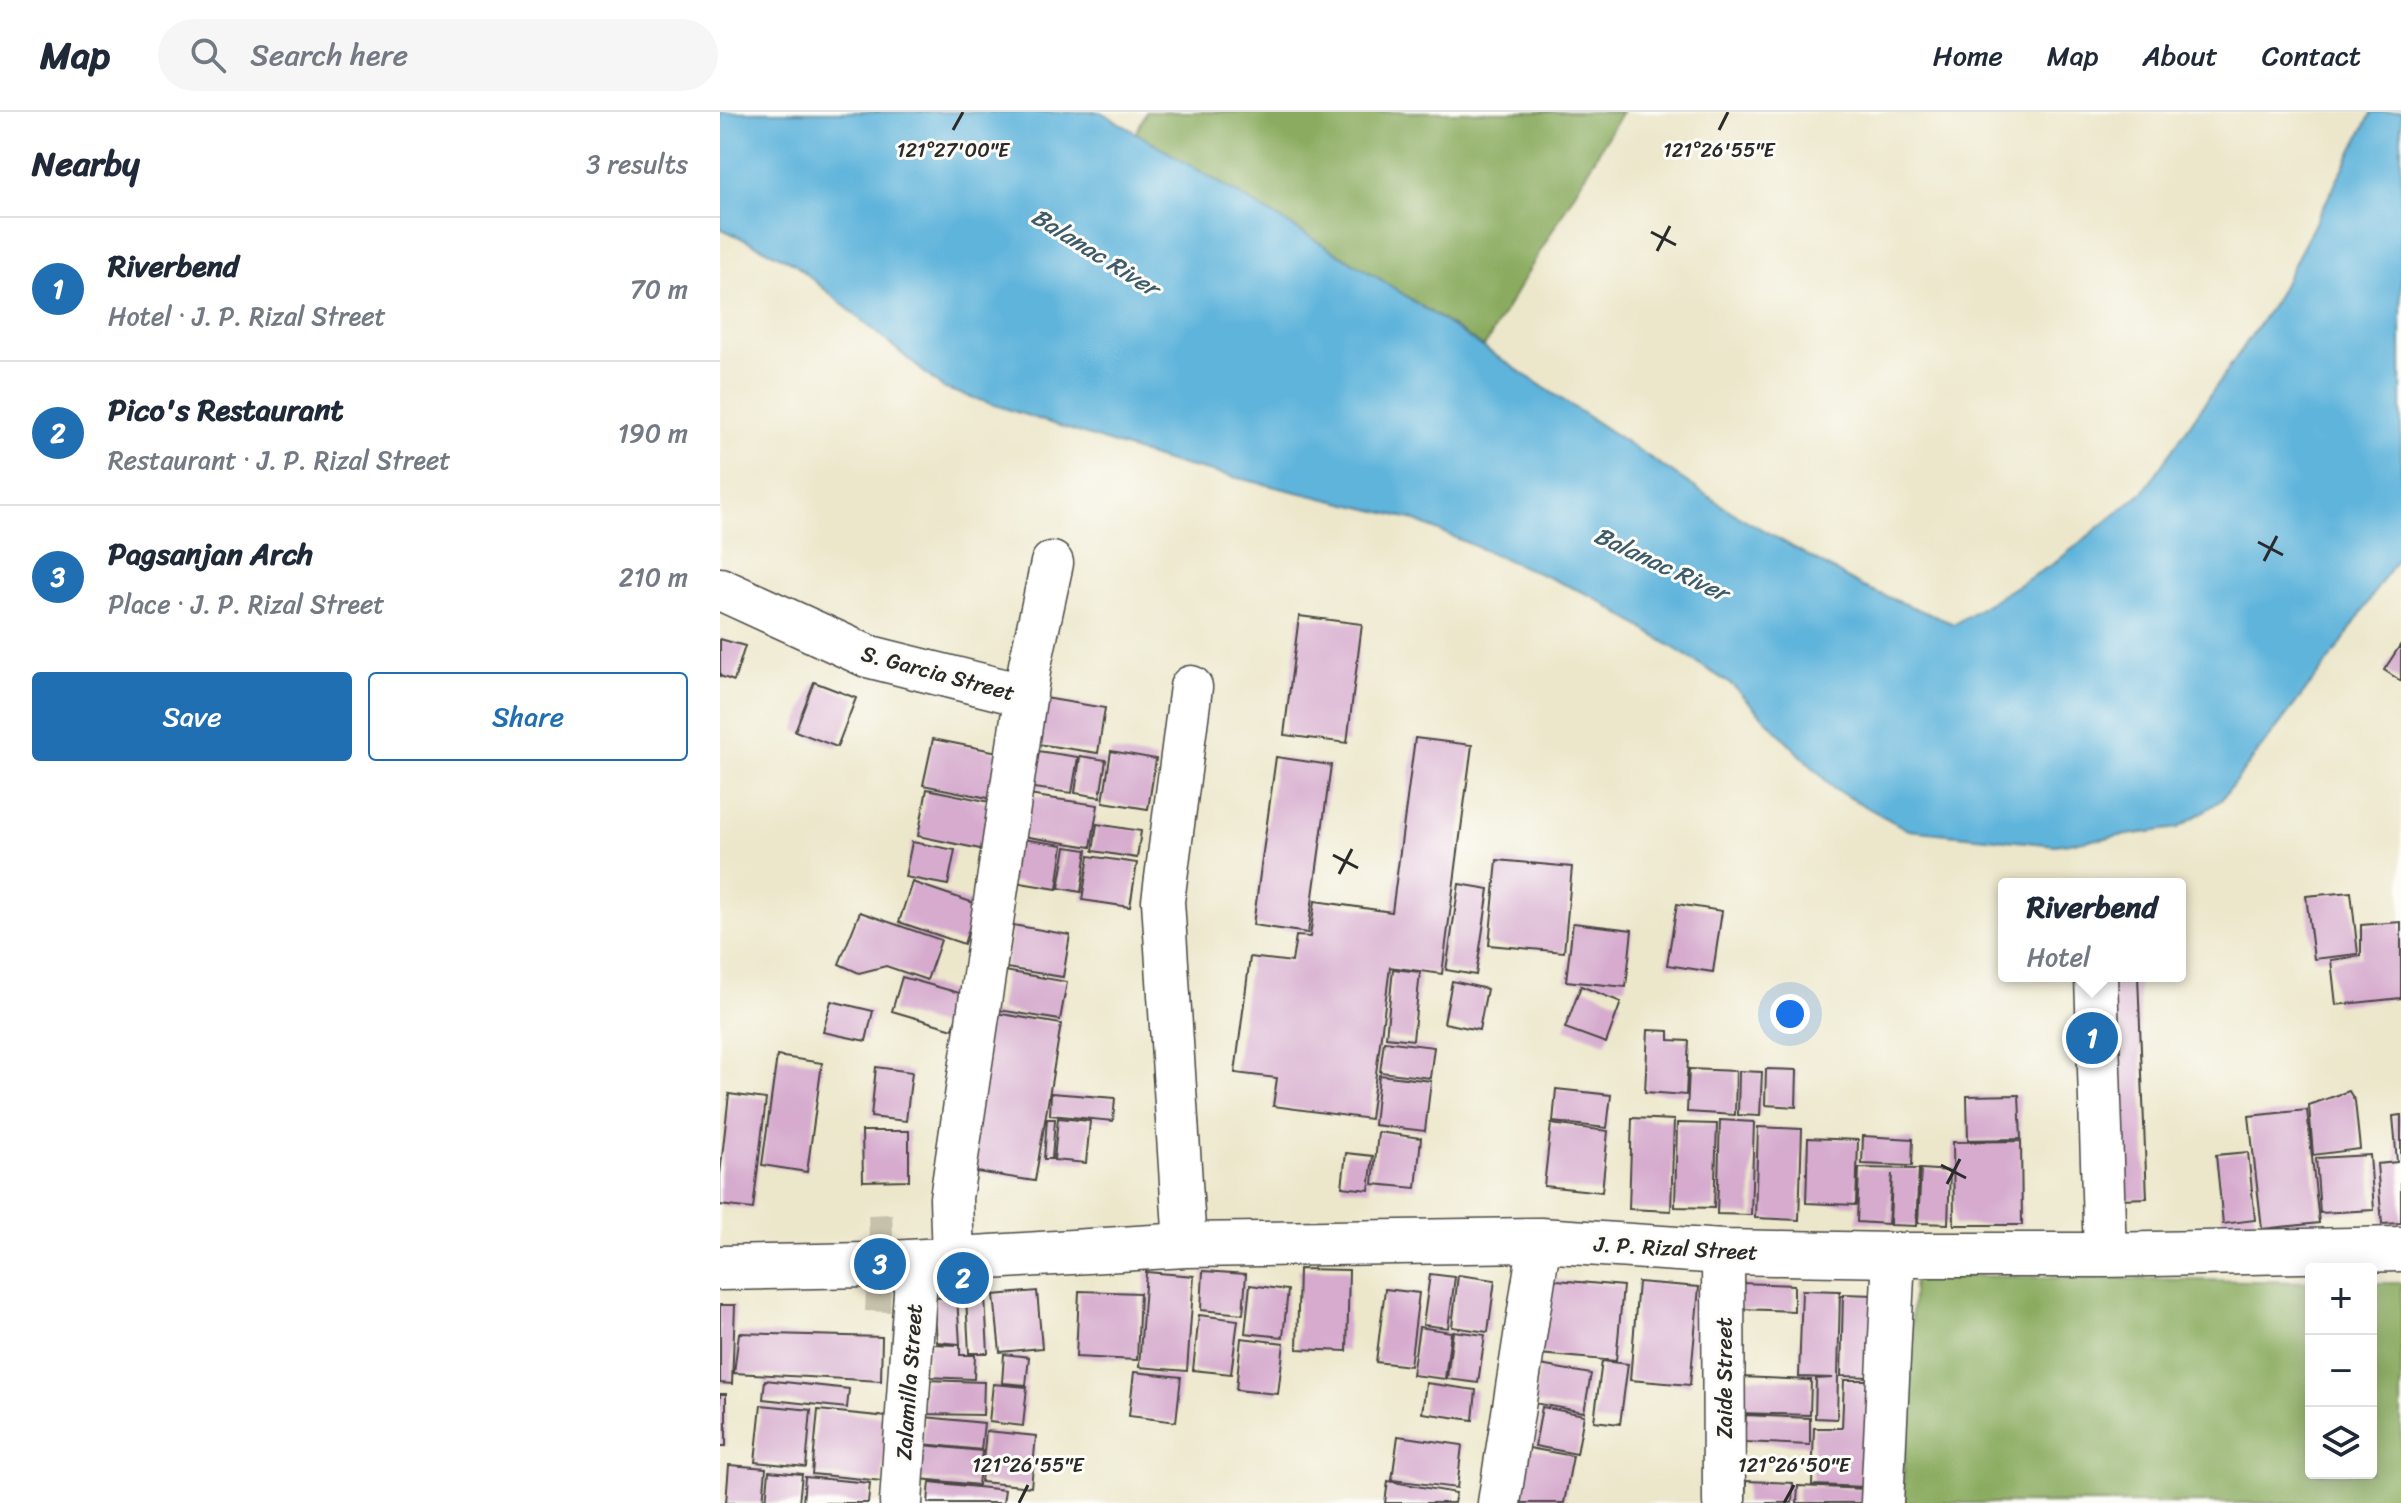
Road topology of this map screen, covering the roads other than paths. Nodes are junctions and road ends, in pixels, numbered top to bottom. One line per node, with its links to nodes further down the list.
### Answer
1 (1052, 563): 4 (street, Zalamilla Street)
2 (720, 589): 4 (street, S. Garcia Street)
3 (1191, 687): 7 (street)
4 (1026, 696): 12 (street, Zalamilla Street)
5 (2096, 982): 11 (street)
6 (1540, 1240): 7 (main road, J. P. Rizal Street); 9 (main road, J. P. Rizal Street); 15 (street)
7 (1185, 1245): 12 (main road, J. P. Rizal Street)
8 (2401, 1249): 11 (main road, J. P. Rizal Street)
9 (1723, 1252): 10 (main road, J. P. Rizal Street); 16 (street, Zaide Street)
10 (1894, 1255): 11 (main road, J. P. Rizal Street); 17 (street)
11 (2105, 1255)
12 (896, 1265): 13 (main road, J. P. Rizal Street); 14 (street, Zalamilla Street)
13 (720, 1268)
14 (901, 1503)
15 (1499, 1503)
16 (1724, 1503)
17 (1882, 1503)

